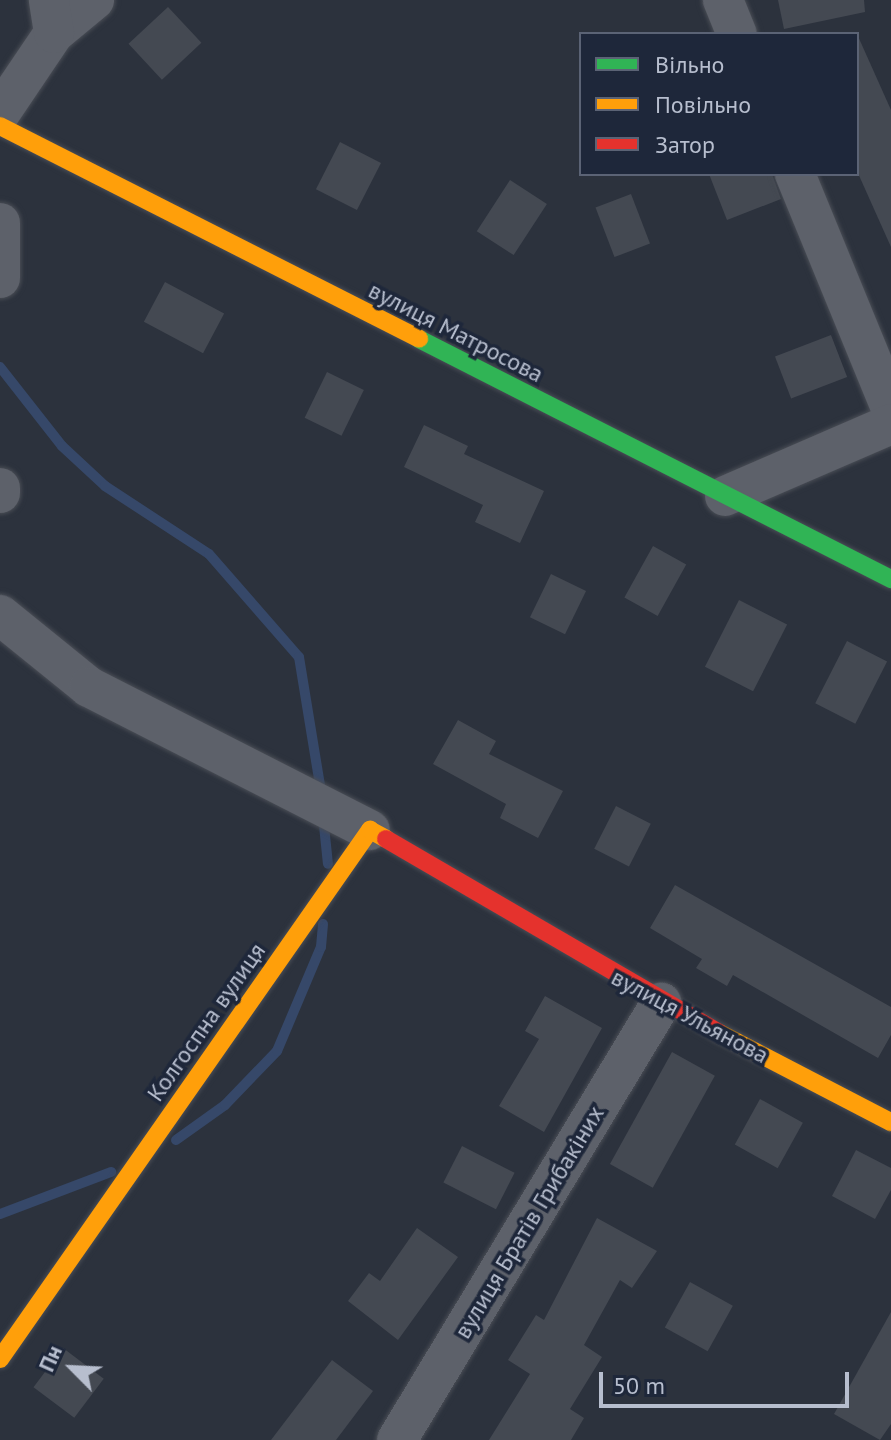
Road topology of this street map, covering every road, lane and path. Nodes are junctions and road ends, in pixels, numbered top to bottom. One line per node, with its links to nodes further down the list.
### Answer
1 (94, 0): 3 (street)
2 (723, 0): 4 (street)
3 (52, 16): 5 (street)
4 (736, 32)
5 (0, 113)
6 (0, 126): 12 (street, вулиця Матросова)
7 (796, 176): 10 (street)
8 (0, 223): 9 (street)
9 (0, 278)
10 (891, 408)
11 (891, 424): 12 (street)
12 (725, 496): 13 (street, вулиця Матросова)
13 (891, 579)
14 (0, 615): 15 (street)
15 (370, 830): 16 (street, вулиця Ульянова); 18 (street, Колгоспна вулиця)
16 (661, 1003): 17 (street, вулиця Ульянова); 19 (street, вулиця Братів Грибакіних)
17 (891, 1122)
18 (0, 1359)
19 (397, 1440)

